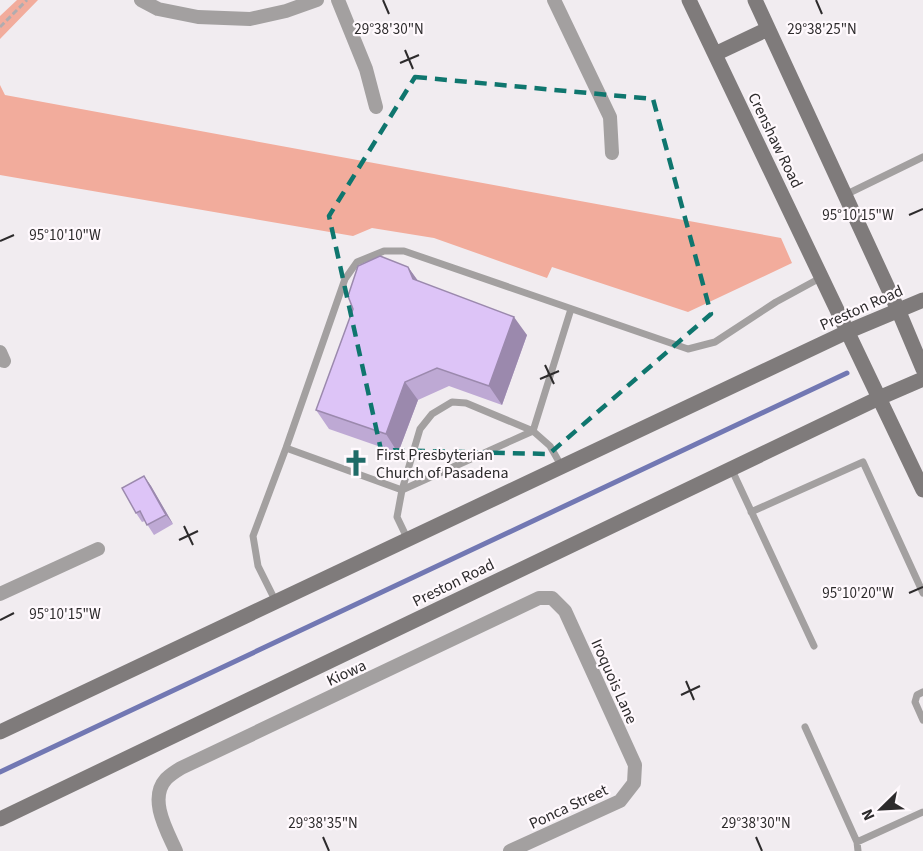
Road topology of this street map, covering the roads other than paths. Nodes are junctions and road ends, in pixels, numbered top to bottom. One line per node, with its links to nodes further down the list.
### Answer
1 (141, 0): 2 (street)
2 (317, 0)
3 (338, 0): 9 (street)
4 (554, 0): 10 (street)
5 (689, 0): 8 (main road, Crenshaw Road)
6 (754, 0): 7 (main road)
7 (768, 29): 8 (main road); 12 (main road)
8 (715, 54): 13 (main road, Crenshaw Road)
9 (376, 106)
10 (612, 153)
11 (923, 157): 12 (lane)
12 (845, 195): 16 (main road)
13 (822, 277): 15 (lane); 17 (main road, Crenshaw Road)
14 (923, 300): 16 (main road, Preston Road)
15 (572, 309): 21 (lane); 22 (lane)
16 (899, 312): 17 (main road, Preston Road); 18 (main road)
17 (849, 331): 20 (main road, Crenshaw Road); 23 (main road, Preston Road)
18 (923, 369)
19 (923, 379): 20 (main road, Preston Road)
20 (879, 398): 24 (main road, Preston Road); 26 (main road, Crenshaw Road)
21 (532, 431): 23 (lane); 25 (lane); 25 (lane)
22 (286, 448): 25 (lane); 33 (lane)
23 (562, 467): 28 (main road, Preston Road)
24 (731, 468): 27 (lane); 41 (main road, Preston Road)
25 (402, 490): 28 (lane)
26 (923, 490)
27 (751, 512): 30 (lane); 34 (lane)
28 (408, 540): 33 (main road, Preston Road)
29 (98, 549): 31 (street)
30 (923, 593)
31 (0, 594)
32 (552, 598): 39 (street, Iroquois Lane); 43 (street, Kiowa)
33 (276, 603): 38 (main road, Preston Road)
34 (814, 646)
35 (923, 692): 36 (lane)
36 (923, 720)
37 (805, 727): 42 (lane)
38 (0, 732)
39 (634, 783): 44 (street, Ponca Street)
40 (923, 812): 42 (lane)
41 (0, 819)
42 (857, 842): 45 (lane)
43 (176, 851)
44 (510, 851)
45 (858, 851)

